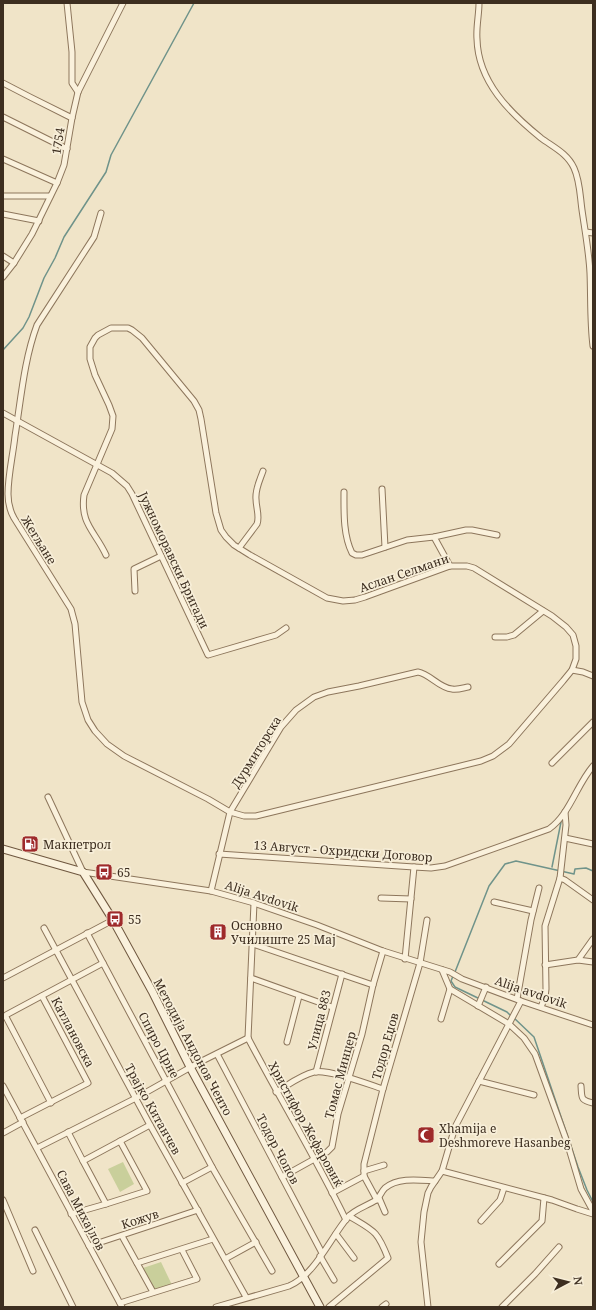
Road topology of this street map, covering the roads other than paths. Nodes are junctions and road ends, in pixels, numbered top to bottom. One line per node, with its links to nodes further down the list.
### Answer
1 (67, 3): 5 (street)
2 (123, 3): 5 (street, 1754)
3 (479, 3): 16 (street)
4 (3, 83): 7 (street)
5 (78, 92): 7 (street, 1754)
6 (3, 117): 8 (street)
7 (72, 118): 8 (street, 1754)
8 (67, 149): 10 (street, 1754)
9 (3, 159): 10 (street)
10 (57, 183): 12 (street, 1754)
11 (3, 196): 12 (street)
12 (50, 196): 15 (street, 1754)
13 (101, 213): 24 (street, Жегљане)
14 (3, 214): 15 (street)
15 (38, 221): 19 (street, 1754)
16 (586, 232): 17 (street); 21 (street)
17 (593, 233)
18 (3, 256): 19 (street)
19 (14, 264): 20 (street, 1754)
20 (3, 277)
21 (593, 340): 22 (street)
22 (593, 346)
23 (3, 413): 24 (street, Јужноморавски Бригади)
24 (18, 421): 25 (street, Јужноморавски Бригади); 47 (street, Жегљане)
25 (97, 464): 32 (street, Аслан Селмани); 33 (street); 34 (street, Јужноморавски Бригади)
26 (264, 471): 32 (street)
27 (382, 489): 31 (street)
28 (344, 492): 31 (street)
29 (496, 535): 30 (street)
30 (434, 536): 31 (street); 35 (street)
31 (385, 547)
32 (239, 548): 35 (street, Аслан Селмани)
33 (106, 555)
34 (162, 556): 36 (street); 38 (street, Јужноморавски Бригади)
35 (450, 566): 37 (street, Аслан Селмани)
36 (135, 591)
37 (543, 611): 39 (street); 40 (street, Аслан Селмани)
38 (286, 628)
39 (495, 637)
40 (572, 670): 41 (street); 47 (street, Аслан Селмани)
41 (593, 676)
42 (468, 687): 47 (street, Дурмиторска)
43 (593, 722): 44 (street)
44 (552, 763)
45 (593, 766): 48 (street, 13 Август - Охридски Договор)
46 (48, 796): 54 (street)
47 (230, 812): 52 (street, Дурмиторска)
48 (565, 812): 49 (street); 53 (street, 13 Август - Охридски Договор)
49 (565, 838): 50 (street); 55 (street)
50 (593, 844)
51 (3, 850): 54 (main road)
52 (219, 854): 53 (street, 13 Август - Охридски Договор); 57 (street, Дурмиторска)
53 (414, 867): 59 (street)
54 (83, 872): 57 (street, Alija Avdovik); 64 (main road, Методија Андонов Ченто)
55 (561, 876): 60 (street); 77 (street)
56 (539, 888): 63 (street)
57 (211, 891): 62 (street, Alija Avdovik)
58 (381, 898): 59 (street)
59 (411, 899): 72 (street)
60 (593, 900)
61 (494, 902): 63 (street)
62 (254, 903): 69 (street); 71 (street, Alija Avdovik)
63 (533, 911): 89 (street)
64 (113, 920): 67 (street); 99 (main road, Методија Андонов Ченто)
65 (427, 920): 76 (street, Тодор Еџов)
66 (44, 928): 70 (street, Трајко Китанчев)
67 (87, 933): 70 (street); 75 (street, Спиро Црне)
68 (593, 939): 73 (street)
69 (253, 944): 80 (street); 82 (street)
70 (56, 950): 81 (street); 83 (street, Трајко Китанчев)
71 (383, 951): 72 (street, Alija Avdovik); 84 (street, Томас Минцер)
72 (405, 959): 76 (street, Alija Avdovik)
73 (578, 960): 74 (street); 77 (street)
74 (593, 962)
75 (103, 963): 83 (street, Катлановска); 102 (street, Спиро Црне)
76 (420, 963): 78 (street, Alija Avdovik); 106 (street, Тодор Еџов)
77 (545, 965): 92 (street)
78 (442, 970): 79 (street, Alija Avdovik); 86 (street)
79 (450, 972): 85 (street, Alija avdovik)
80 (342, 974): 84 (street); 91 (street, Улица 883)
81 (3, 978)
82 (251, 978): 88 (street); 96 (street)
83 (72, 979): 87 (street, Катлановска); 109 (street, Трајко Китанчев)
84 (373, 985): 101 (street, Томас Минцер)
85 (486, 987): 89 (street, Alija avdovik); 90 (street)
86 (450, 989): 90 (street); 93 (street)
87 (42, 996): 110 (street, Катлановска); 110 (street, Катлановска)
88 (299, 996): 91 (street); 97 (street)
89 (519, 1000): 92 (street, Alija avdovik); 94 (street)
90 (478, 1005): 94 (street)
91 (332, 1007): 100 (street, Улица 883)
92 (541, 1007): 95 (street, Alija avdovik)
93 (441, 1018)
94 (510, 1022): 103 (street); 135 (street)
95 (593, 1025)
96 (248, 1038): 98 (street); 107 (street, Христифор Жефаровиќ)
97 (287, 1042)
98 (217, 1054): 99 (street); 124 (street, Тодор Чопов)
99 (190, 1067): 102 (street); 154 (main road, Методија Андонов Ченто)
100 (316, 1072): 101 (street, Тодор Еџов); 107 (street)
101 (348, 1078): 106 (street, Тодор Еџов); 118 (street, Томас Минцер)
102 (166, 1081): 109 (street); 121 (street, Спиро Црне)
103 (479, 1081): 108 (street); 122 (street)
104 (3, 1086): 112 (street, Сава Михајлов)
105 (581, 1086): 111 (street)
106 (383, 1089): 123 (street)
107 (276, 1092): 118 (street, Христифор Жефаровиќ)
108 (534, 1095)
109 (136, 1098): 113 (street, Трајко Китанчев); 114 (street)
110 (51, 1103): 112 (street, Катлановска)
111 (593, 1103)
112 (21, 1120): 115 (street); 117 (street, Сава Михајлов)
113 (150, 1125): 116 (street); 126 (street, Трајко Китанчев)
114 (68, 1132): 117 (street); 119 (street)
115 (3, 1133)
116 (120, 1141): 119 (street); 132 (street)
117 (37, 1148): 136 (street, Сава Михајлов)
118 (314, 1159): 124 (street, Томас Минцер); 128 (street, Христифор Жефаровиќ)
119 (83, 1161): 132 (street)
120 (384, 1165): 123 (street)
121 (212, 1167): 126 (street); 143 (street, Спиро Црне)
122 (442, 1171): 125 (street); 127 (street)
123 (364, 1174): 128 (street); 130 (street)
124 (282, 1177): 147 (street, Тодор Чопов)
125 (435, 1181): 130 (street); 163 (street)
126 (182, 1183): 133 (street, Трајко Китанчев)
127 (504, 1188): 129 (street); 138 (street)
128 (332, 1193): 137 (street, Христифор Жефаровиќ)
129 (544, 1198): 135 (street); 151 (street)
130 (378, 1199): 134 (street); 137 (street)
131 (3, 1200): 152 (street)
132 (106, 1204): 136 (street)
133 (198, 1210): 141 (street, Кожув); 142 (street, Трајко Китанчев)
134 (385, 1212)
135 (593, 1212)
136 (71, 1214): 144 (street, Сава Михајлов)
137 (347, 1218): 140 (street); 162 (street)
138 (481, 1221)
139 (35, 1230): 159 (street)
140 (336, 1234): 147 (street); 148 (street)
141 (122, 1236): 144 (street, Кожув); 150 (street)
142 (213, 1239): 146 (street); 149 (street, Трајко Китанчев)
143 (256, 1242): 149 (street); 153 (street, Спиро Црне)
144 (89, 1246): 158 (street, Сава Михајлов)
145 (559, 1247): 164 (street)
146 (182, 1250): 150 (street); 156 (street)
147 (321, 1254): 154 (street); 155 (street, Тодор Чопов)
148 (354, 1258)
149 (225, 1259): 157 (street, Трајко Китанчев)
150 (137, 1263): 156 (street)
151 (499, 1264)
152 (33, 1271)
153 (272, 1272)
154 (303, 1276): 157 (street); 161 (main road, Методија Андонов Ченто)
155 (334, 1280)
156 (153, 1292): 158 (street)
157 (246, 1298): 160 (street)
158 (121, 1305)
159 (73, 1307)
160 (216, 1307)
161 (320, 1307)
162 (329, 1307)
163 (428, 1307)
164 (502, 1307)

